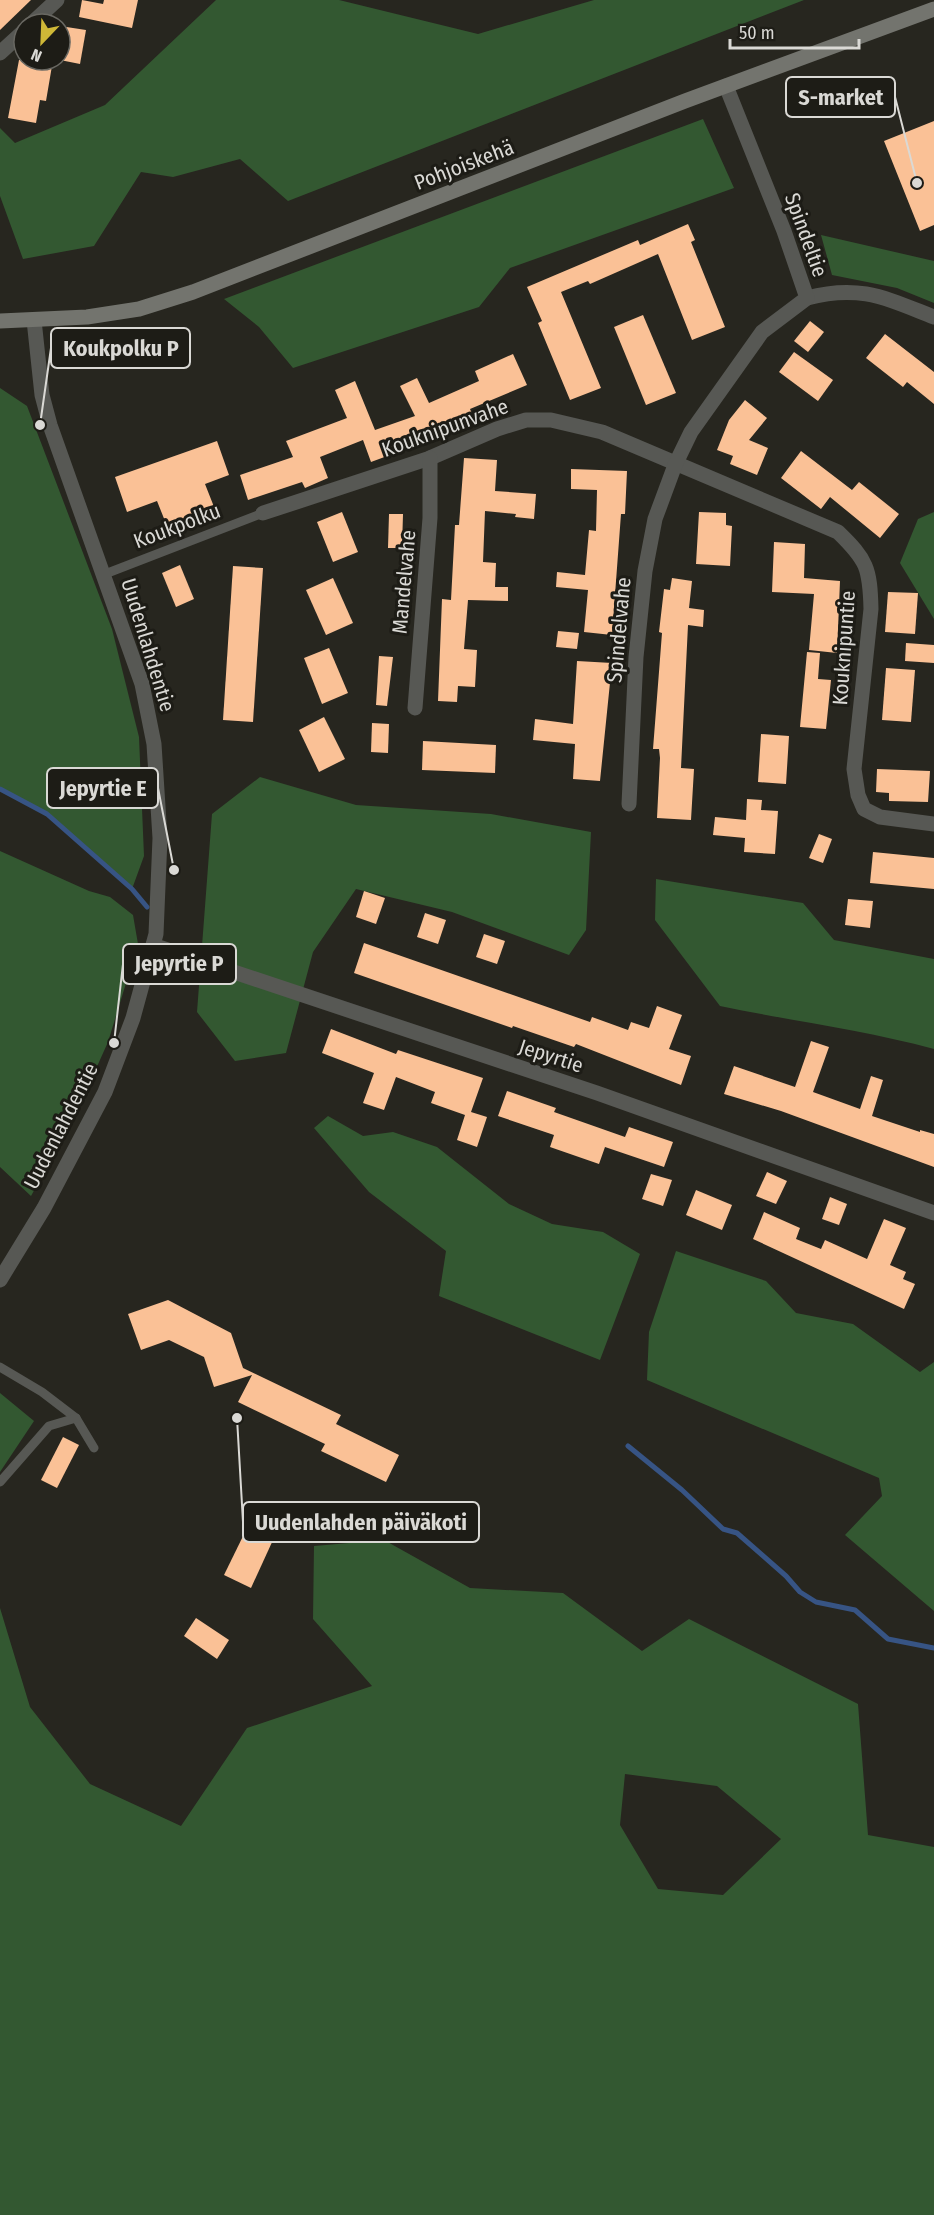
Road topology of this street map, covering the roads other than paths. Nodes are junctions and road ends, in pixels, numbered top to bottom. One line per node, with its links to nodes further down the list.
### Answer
1 (57, 0): 3 (street)
2 (934, 9): 6 (main road, Pohjoiskehä)
3 (44, 12)
4 (12, 42): 5 (street)
5 (0, 53)
6 (726, 86): 7 (street, Spindeltie); 9 (main road, Pohjoiskehä)
7 (807, 298): 8 (street); 12 (street, Spindeltie)
8 (934, 317)
9 (34, 320): 10 (main road, Pohjoiskehä); 14 (street, Uudenlahdentie)
10 (0, 321)
11 (430, 458): 12 (street, Kouknipunvahe); 13 (street, Kouknipunvahe); 15 (street, Mandelvahe)
12 (675, 465): 16 (street, Spindelvahe); 17 (street, Kouknipuntie)
13 (263, 513): 14 (lane, Koukpolku)
14 (105, 574): 18 (street, Uudenlahdentie)
15 (414, 708)
16 (629, 804)
17 (934, 824)
18 (153, 945): 19 (street, Jepyrtie); 20 (street, Uudenlahdentie)
19 (934, 1213)
20 (0, 1280)
21 (0, 1367): 22 (lane)
22 (76, 1418): 23 (lane); 24 (lane)
23 (94, 1448)
24 (0, 1482)

